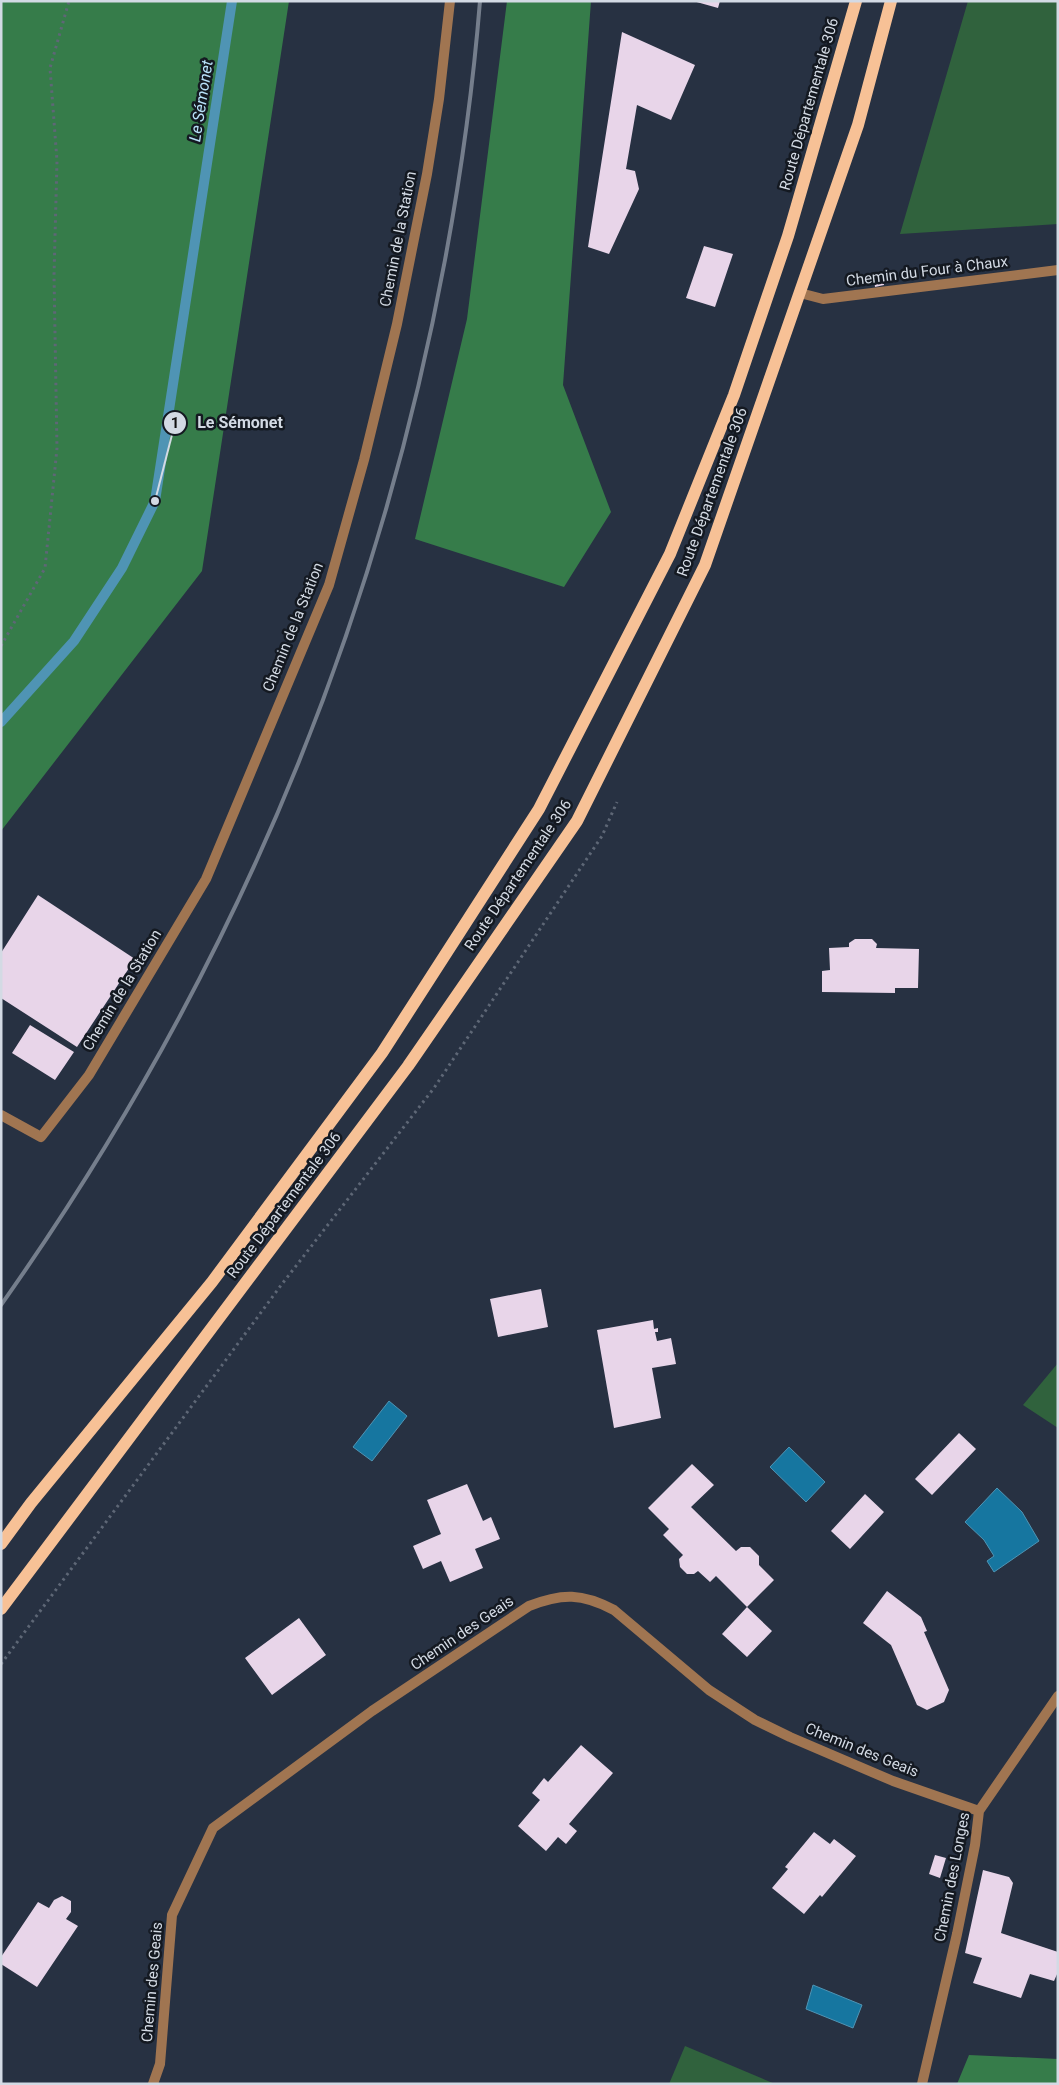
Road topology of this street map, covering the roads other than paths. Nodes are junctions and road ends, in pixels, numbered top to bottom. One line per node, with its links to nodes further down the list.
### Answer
1 (450, 1): 6 (street, Chemin de la Station)
2 (856, 1): 7 (main road, Route Départementale 306)
3 (891, 1): 5 (main road, Route Départementale 306)
4 (1058, 270): 5 (street, Chemin du Four à Chaux)
5 (800, 293): 8 (main road, Route Départementale 306)
6 (1, 1114)
7 (1, 1544)
8 (1, 1609)
9 (1058, 1696): 10 (street, Chemin des Longes)
10 (980, 1811): 11 (street, Chemin des Geais); 12 (street, Chemin des Longes)
11 (153, 2084)
12 (922, 2084)

